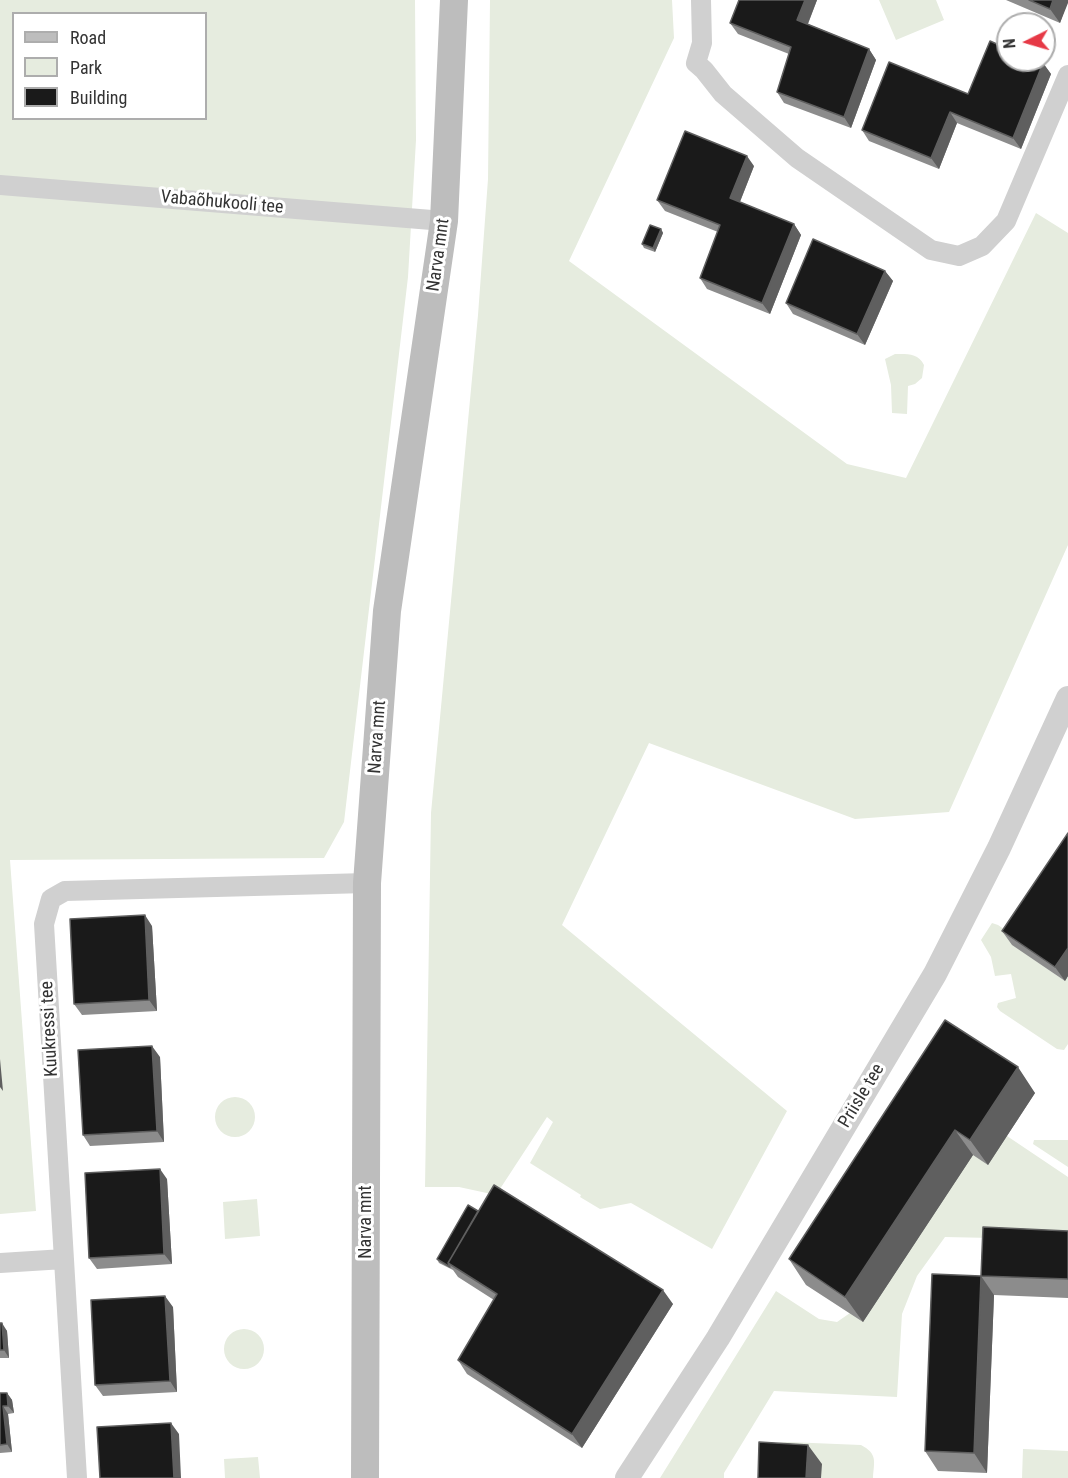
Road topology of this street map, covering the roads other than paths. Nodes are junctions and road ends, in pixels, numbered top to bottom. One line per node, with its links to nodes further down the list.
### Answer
1 (454, 0): 5 (main road, Narva mnt)
2 (702, 0): 3 (street)
3 (1068, 75)
4 (0, 185): 5 (street, Vabaõhukooli tee)
5 (444, 221): 7 (main road, Narva mnt)
6 (1068, 698): 12 (street, Priisle tee)
7 (368, 882): 8 (street, Kuukressi tee); 11 (main road, Narva mnt)
8 (64, 1259): 9 (street); 10 (street, Kuukressi tee)
9 (0, 1263)
10 (77, 1478)
11 (365, 1478)
12 (627, 1478)

